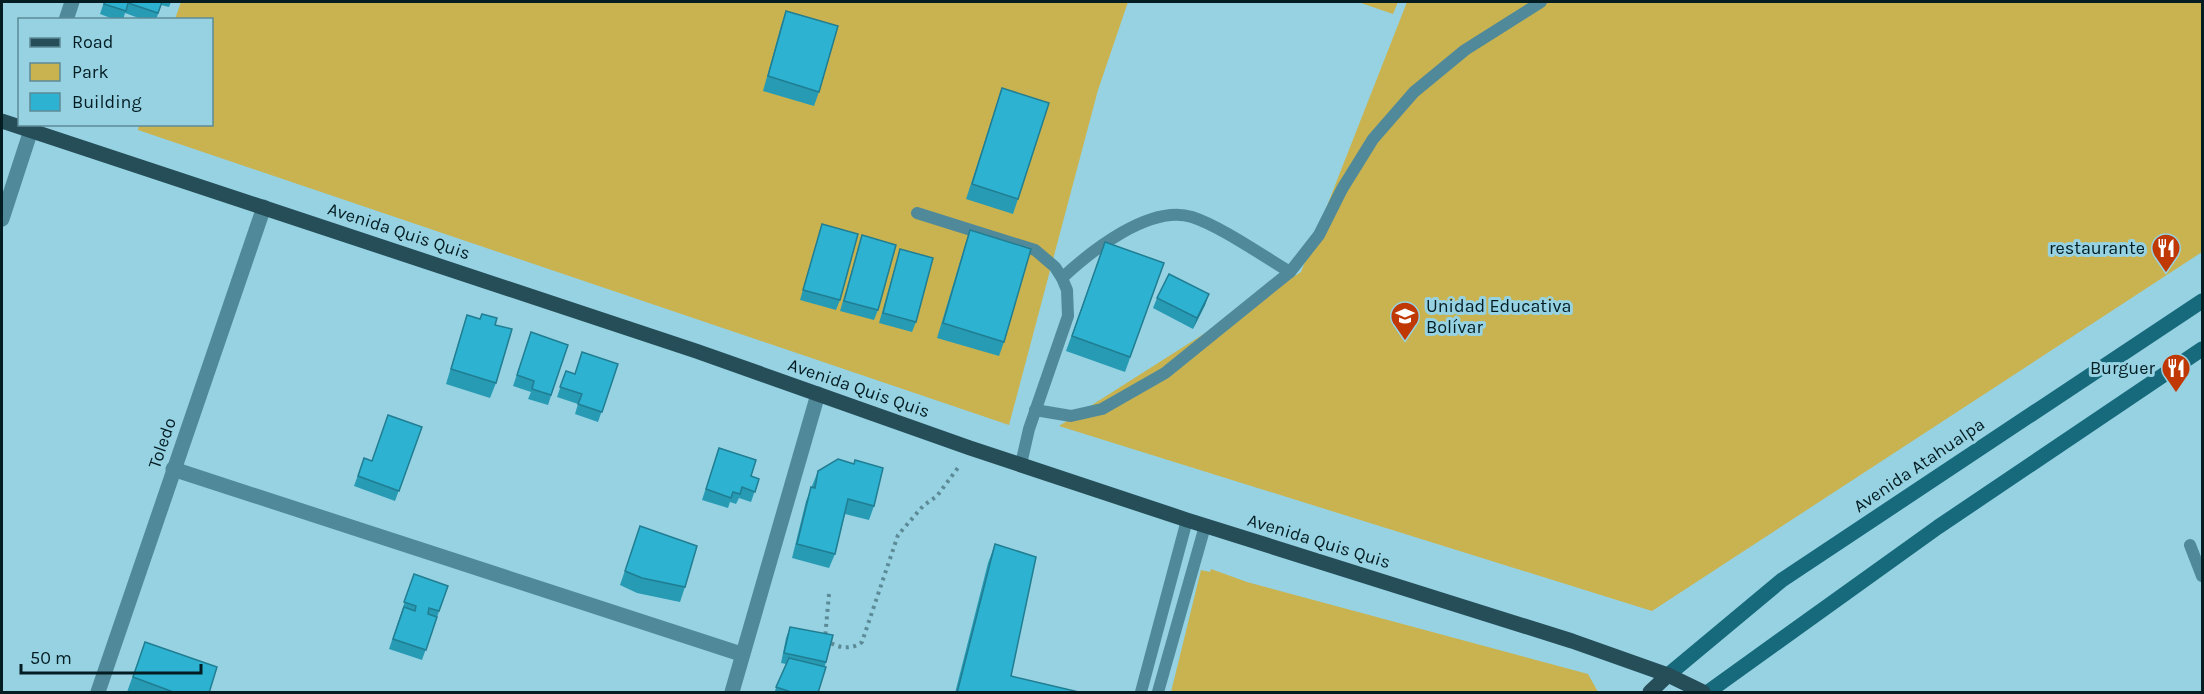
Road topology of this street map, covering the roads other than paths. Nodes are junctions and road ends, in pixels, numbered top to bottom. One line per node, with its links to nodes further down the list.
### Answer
1 (72, 2): 3 (street)
2 (1541, 2): 10 (lane)
3 (67, 18)
4 (2, 121): 5 (main road, Avenida Quis Quis)
5 (18, 125)
6 (32, 128): 7 (main road, Avenida Quis Quis); 9 (street)
7 (264, 207): 14 (main road, Avenida Quis Quis); 17 (street, Toledo)
8 (917, 213): 11 (lane)
9 (2, 219)
10 (1290, 272): 11 (lane); 15 (lane)
11 (1062, 278): 15 (lane)
12 (2202, 301): 23 (main road, Avenida Atahualpa)
13 (2202, 349): 30 (main road)
14 (818, 394): 16 (main road, Avenida Quis Quis); 22 (street)
15 (1035, 410): 16 (lane)
16 (1021, 464): 18 (main road, Avenida Quis Quis)
17 (173, 469): 22 (street); 24 (street, Toledo)
18 (1187, 520): 19 (main road, Avenida Quis Quis); 26 (lane)
19 (1205, 526): 23 (main road, Avenida Quis Quis); 27 (lane)
20 (2190, 545): 21 (lane)
21 (2202, 576)
22 (741, 654): 25 (street)
23 (1668, 675): 28 (main road); 29 (main road, Avenida Quis Quis)
24 (98, 693)
25 (732, 693)
26 (1141, 693)
27 (1158, 693)
28 (1650, 693)
29 (1703, 693)
30 (1708, 693)

